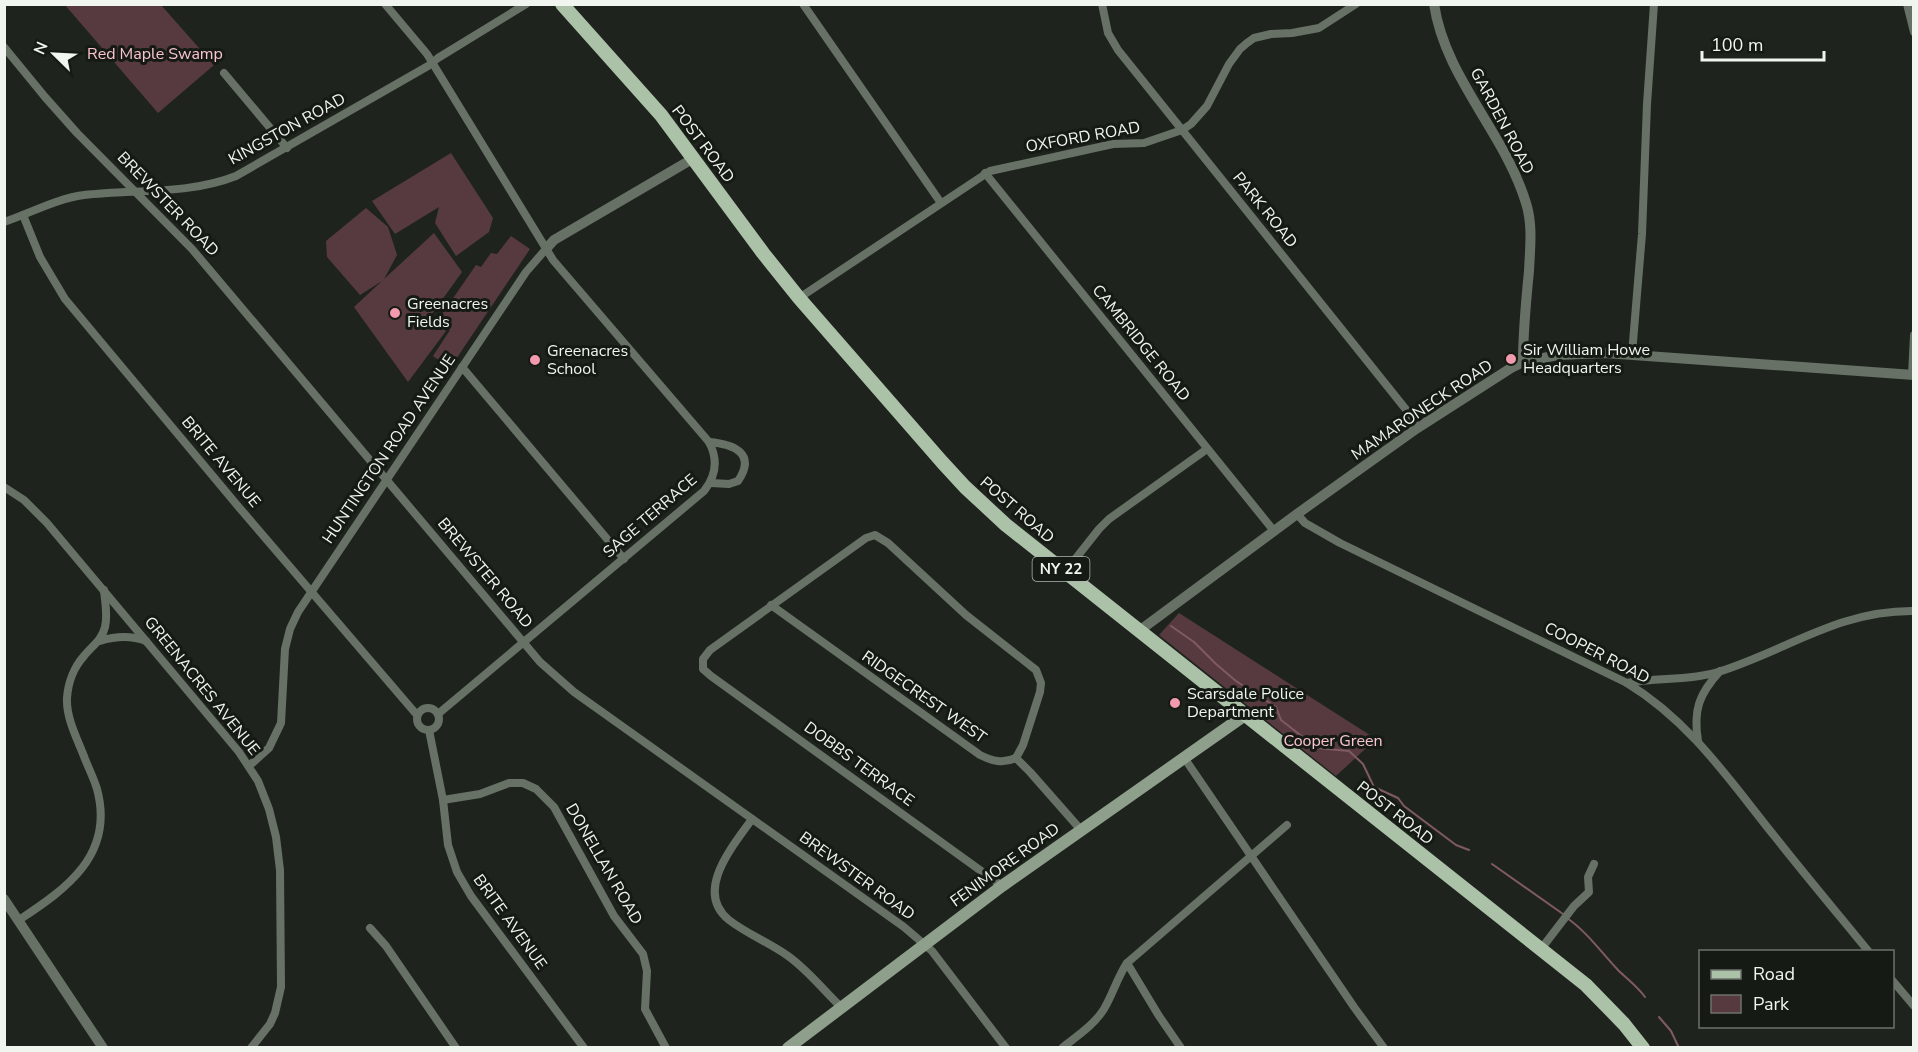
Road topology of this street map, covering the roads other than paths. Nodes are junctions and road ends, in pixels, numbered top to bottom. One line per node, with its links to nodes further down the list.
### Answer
1 (385, 4): 14 (street, SAGE TERRACE)
2 (526, 4): 14 (street, KINGSTON ROAD)
3 (562, 4): 18 (main road, POST ROAD / NY 22)
4 (803, 4): 21 (street)
5 (1102, 4): 16 (street, PARK ROAD)
6 (1356, 4): 16 (street, OXFORD ROAD)
7 (1434, 4): 28 (street, GARDEN ROAD)
8 (1654, 4): 27 (street)
9 (1907, 4): 10 (street)
10 (1914, 32)
11 (4, 47): 12 (street, BREWSTER ROAD)
12 (16, 59): 13 (street); 20 (street, BREWSTER ROAD)
13 (4, 60)
14 (432, 62): 17 (street, KINGSTON ROAD); 24 (street, SAGE TERRACE)
15 (224, 73): 17 (street)
16 (1182, 130): 19 (street, OXFORD ROAD); 31 (street, PARK ROAD)
17 (287, 148): 20 (street, KINGSTON ROAD)
18 (694, 158): 24 (street, HUNTINGTON ROAD AVENUE); 25 (main road, POST ROAD / NY 22)
19 (985, 173): 21 (street, OXFORD ROAD); 33 (street, CAMBRIDGE ROAD)
20 (138, 192): 22 (street, KINGSTON ROAD); 34 (street, BREWSTER ROAD)
21 (941, 202): 25 (street, OXFORD ROAD)
22 (23, 215): 23 (street, KINGSTON ROAD); 42 (street, BRITE AVENUE)
23 (4, 222)
24 (546, 249): 29 (street, HUNTINGTON ROAD AVENUE); 32 (street, SAGE TERRACE)
25 (799, 298): 40 (main road, POST ROAD / NY 22)
26 (1914, 335): 30 (street)
27 (1632, 354): 28 (street, MAMARONECK ROAD); 30 (street, MAMARONECK ROAD)
28 (1523, 362): 31 (street, MAMARONECK ROAD)
29 (462, 367): 34 (street, HUNTINGTON ROAD AVENUE); 39 (street)
30 (1913, 375)
31 (1420, 427): 37 (street, MAMARONECK ROAD)
32 (709, 442): 35 (street, SAGE TERRACE); 35 (street)
33 (1207, 449): 38 (street, CAMBRIDGE ROAD); 40 (street)
34 (386, 479): 42 (street, HUNTINGTON ROAD AVENUE); 48 (street, BREWSTER ROAD)
35 (711, 483): 39 (street, SAGE TERRACE)
36 (6, 488): 41 (street, GREENACRES AVENUE)
37 (1297, 514): 38 (street, MAMARONECK ROAD); 50 (street, COOPER ROAD)
38 (1274, 531): 45 (street, MAMARONECK ROAD)
39 (624, 559): 48 (street, SAGE TERRACE)
40 (1065, 572): 45 (main road, POST ROAD / NY 22)
41 (104, 590): 46 (street); 47 (street, GREENACRES AVENUE)
42 (311, 591): 52 (street, BRITE AVENUE); 58 (street, HUNTINGTON ROAD AVENUE)
43 (771, 605): 56 (street, RIDGECREST WEST); 56 (street); 65 (street, DOBBS TERRACE)
44 (1914, 611): 49 (street)
45 (1139, 631): 53 (main road, POST ROAD / NY 22)
46 (100, 640): 47 (street); 67 (street)
47 (148, 642): 58 (street, GREENACRES AVENUE)
48 (524, 643): 51 (street, SAGE TERRACE); 60 (street, BREWSTER ROAD)
49 (1721, 671): 50 (street); 55 (street)
50 (1627, 683): 55 (street, COOPER ROAD)
51 (438, 714): 52 (street); 54 (street)
52 (417, 715): 54 (street, BRITE AVENUE)
53 (1245, 715): 57 (main road, FENIMORE ROAD); 70 (main road, POST ROAD / NY 22)
54 (429, 730): 59 (street, BRITE AVENUE)
55 (1698, 741): 71 (street, COOPER ROAD)
56 (1016, 758): 62 (street)
57 (1185, 759): 62 (main road, FENIMORE ROAD); 63 (street)
58 (249, 766): 77 (street, GREENACRES AVENUE)
59 (443, 800): 79 (street, BRITE AVENUE); 80 (street, DONELLAN ROAD)
60 (752, 819): 69 (street, BREWSTER ROAD); 75 (street)
61 (1287, 825): 63 (street)
62 (1081, 830): 65 (main road, FENIMORE ROAD)
63 (1250, 856): 72 (street); 85 (street)
64 (1594, 864): 70 (street)
65 (1002, 886): 69 (main road, FENIMORE ROAD)
66 (4, 899): 67 (street)
67 (19, 920): 76 (street)
68 (370, 928): 78 (street)
69 (924, 945): 75 (main road, FENIMORE ROAD); 82 (street, BREWSTER ROAD)
70 (1541, 949): 86 (main road, POST ROAD / NY 22)
71 (1868, 950)
72 (1127, 963): 83 (street); 84 (street)
73 (1894, 981): 74 (street)
74 (1914, 1006)
75 (842, 1008): 81 (main road, FENIMORE ROAD)
76 (103, 1047)
77 (251, 1047)
78 (456, 1047)
79 (584, 1047)
80 (666, 1047)
81 (788, 1047)
82 (1006, 1047)
83 (1062, 1047)
84 (1181, 1047)
85 (1384, 1047)
86 (1643, 1047)

